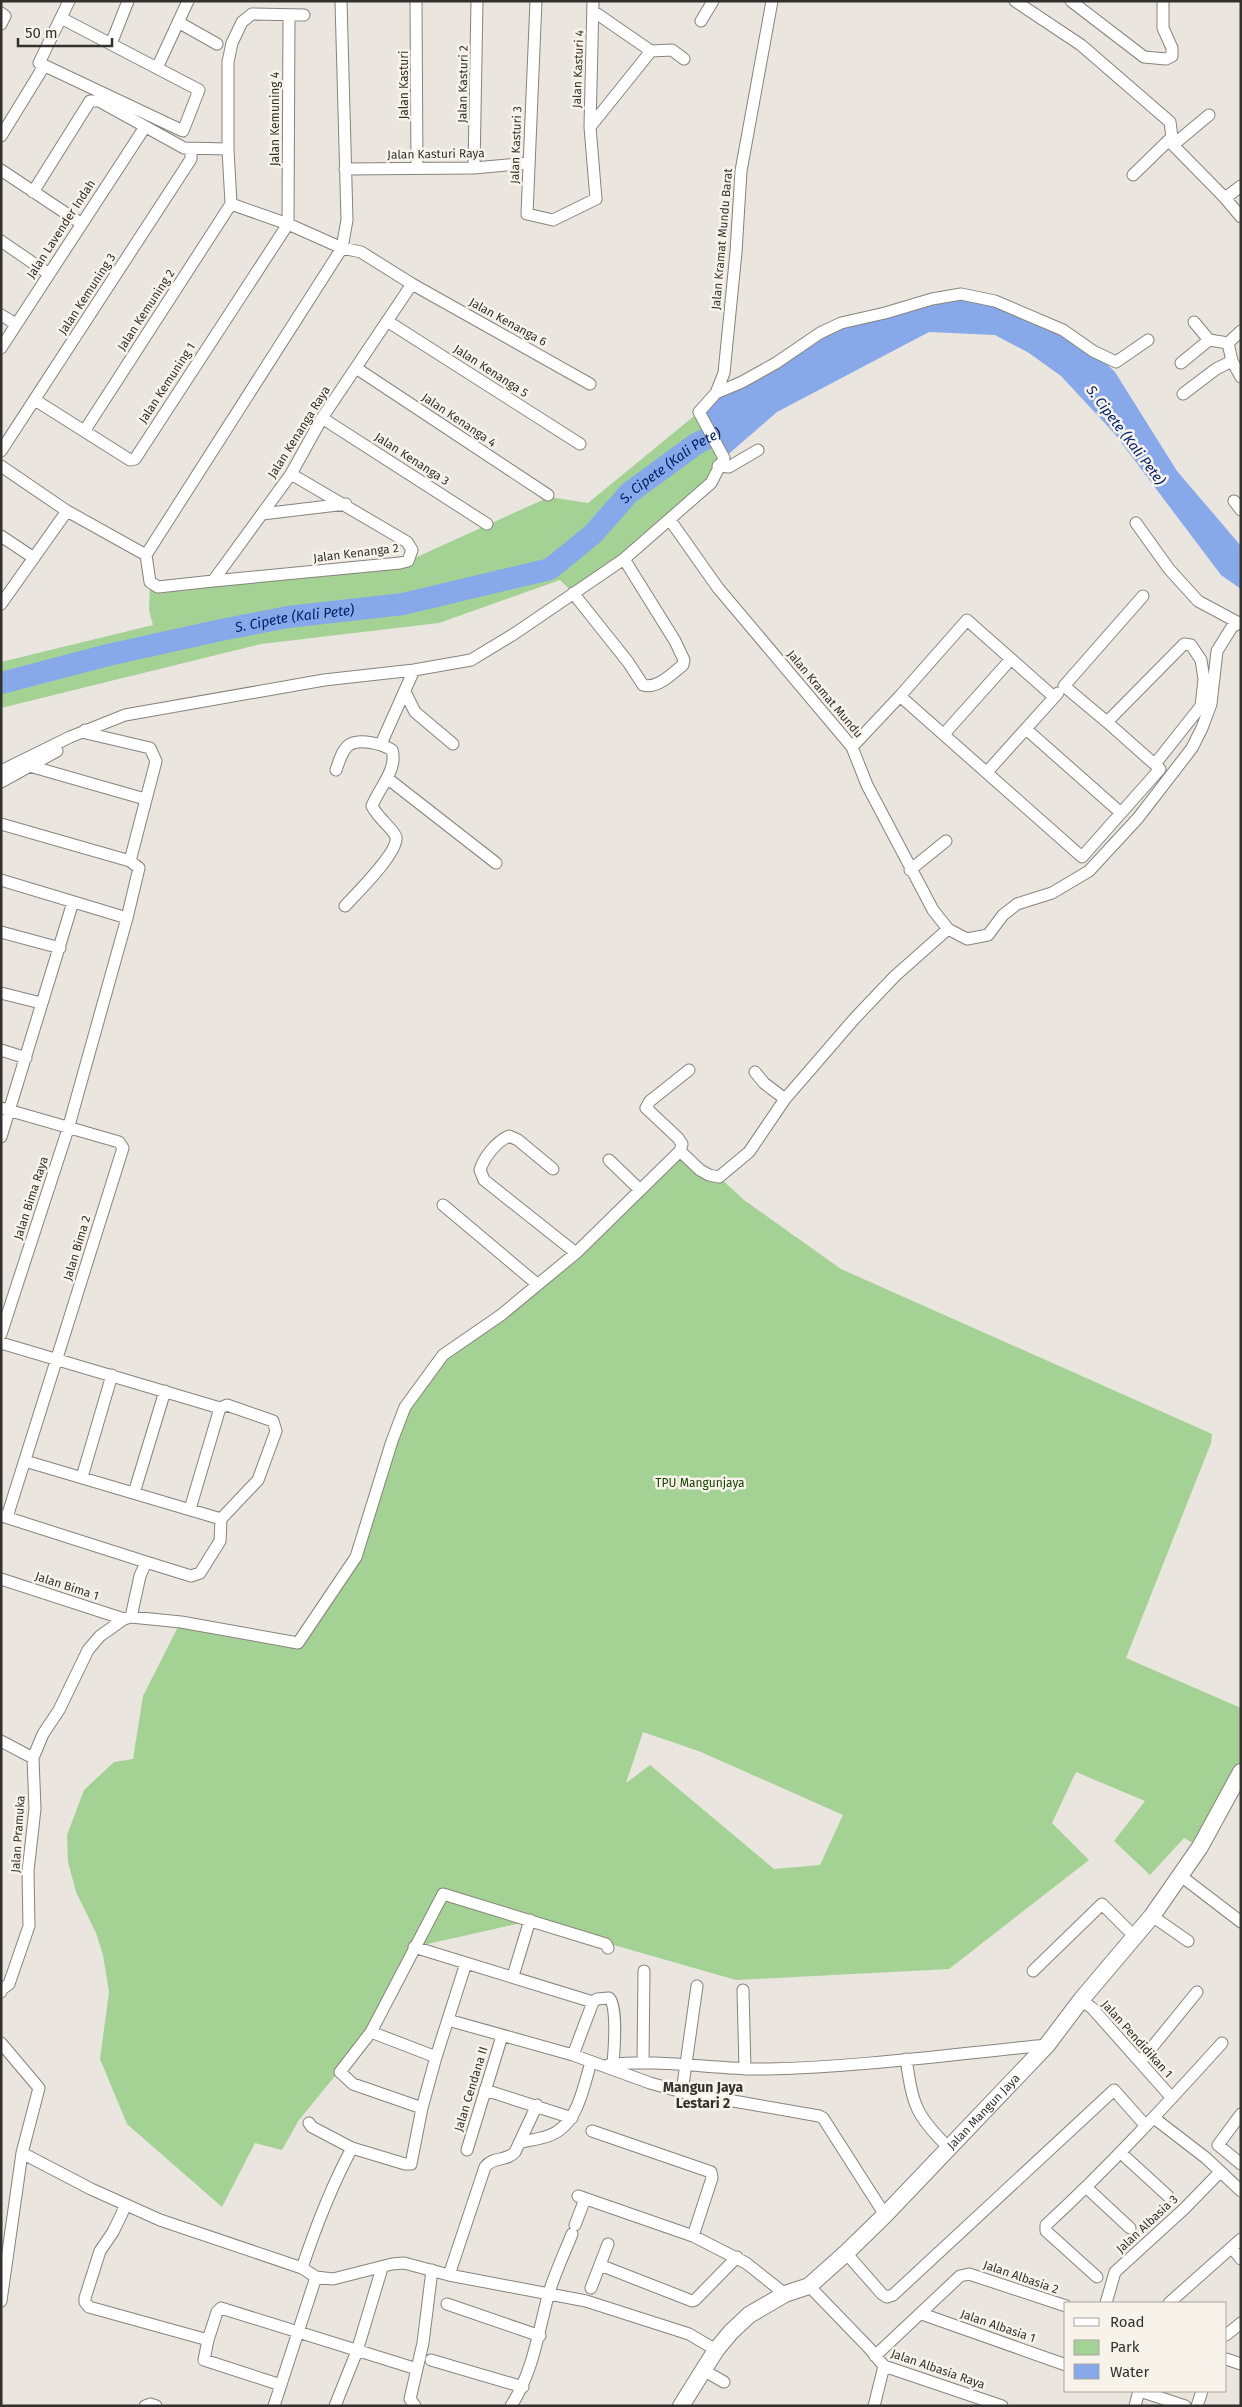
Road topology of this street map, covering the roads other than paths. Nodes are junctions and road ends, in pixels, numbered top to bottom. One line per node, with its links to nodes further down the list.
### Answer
1 (69, 1): 17 (street)
2 (128, 1): 21 (street)
3 (188, 1): 19 (street)
4 (341, 1): 37 (street)
5 (416, 1): 35 (street, Jalan Kasturi)
6 (477, 1): 36 (street, Jalan Kasturi 2)
7 (536, 1): 34 (street, Jalan Kasturi 3)
8 (713, 1): 18 (street)
9 (772, 1): 66 (street, Jalan Kramat Mundu Barat)
10 (1016, 1): 31 (street)
11 (1071, 1): 12 (street)
12 (1163, 1)
13 (593, 6): 23 (street, Jalan Kasturi 4); 29 (street, Jalan Kasturi 4)
14 (1, 13): 20 (street)
15 (289, 15): 16 (street); 33 (street); 47 (street, Jalan Kemuning 4)
16 (304, 15)
17 (61, 18): 21 (street); 25 (street)
18 (701, 21)
19 (178, 22): 22 (street); 25 (street)
20 (1, 24)
21 (111, 44): 25 (street)
22 (217, 44)
23 (651, 51): 24 (street); 29 (street, Jalan Kasturi 4)
24 (684, 58)
25 (157, 68)
26 (41, 71): 30 (street)
27 (1209, 115): 31 (street)
28 (145, 127): 32 (street); 41 (street); 46 (street, Jalan Lavender Indah)
29 (590, 127): 43 (street, Jalan Kasturi 4)
30 (1, 136)
31 (1172, 141): 39 (street); 42 (street)
32 (191, 149): 33 (street); 68 (street, Jalan Kemuning 3)
33 (228, 149): 44 (street)
34 (528, 163): 36 (street, Jalan Kasturi Raya); 43 (street, Jalan Kasturi 3)
35 (417, 168): 36 (street, Jalan Kasturi Raya); 37 (street, Jalan Kasturi Raya)
36 (474, 168)
37 (345, 169): 49 (street)
38 (1, 170): 41 (street)
39 (1133, 175)
40 (1241, 186): 42 (street)
41 (34, 192): 46 (street)
42 (1225, 198): 45 (street)
43 (596, 199)
44 (231, 204): 47 (street); 70 (street, Jalan Kemuning 2)
45 (1241, 217)
46 (82, 224): 50 (street, Jalan Lavender Indah)
47 (288, 224): 49 (street); 70 (street, Jalan Kemuning 1)
48 (1, 241): 50 (street)
49 (342, 248): 51 (street); 85 (street)
50 (48, 274): 55 (street, Jalan Lavender Indah)
51 (412, 284): 53 (street, Jalan Kenanga Raya); 65 (street, Jalan Kenanga 6)
52 (1, 314): 55 (street)
53 (388, 321): 63 (street, Jalan Kenanga Raya); 71 (street, Jalan Kenanga 5)
54 (1194, 322): 58 (street)
55 (16, 324): 60 (street, Jalan Lavender Indah)
56 (1241, 331): 59 (street)
57 (1148, 340): 66 (street)
58 (1209, 340): 59 (street); 62 (street)
59 (1228, 343): 61 (street)
60 (1, 348)
61 (1232, 361): 64 (street); 67 (street)
62 (1181, 363)
63 (356, 368): 69 (street, Jalan Kenanga Raya); 77 (street, Jalan Kenanga 4)
64 (1241, 377)
65 (590, 384)
66 (716, 393): 74 (street, Jalan Kramat Mundu Barat)
67 (1183, 394)
68 (34, 400): 70 (street, Jalan Kemuning 1); 73 (street, Jalan Kemuning 3)
69 (322, 418): 76 (street, Jalan Kenanga Raya); 83 (street, Jalan Kenanga 3)
70 (85, 430)
71 (580, 444)
72 (758, 450): 74 (street)
73 (1, 451)
74 (721, 462): 81 (street)
75 (1, 466): 79 (street)
76 (291, 474): 78 (street, Jalan Kenanga 2); 80 (street, Jalan Kenanga Raya)
77 (548, 495)
78 (346, 504): 80 (street); 88 (street, Jalan Kenanga 2)
79 (67, 511): 85 (street); 86 (street)
80 (262, 514): 88 (street, Jalan Kenanga Raya)
81 (670, 520): 87 (street); 105 (street, Jalan Kramat Mundu)
82 (1136, 523): 92 (street)
83 (487, 524)
84 (1, 536): 86 (street)
85 (146, 555): 88 (street)
86 (34, 558): 91 (street)
87 (624, 559): 89 (street); 89 (street)
88 (213, 582)
89 (573, 593): 94 (street)
90 (1143, 596): 95 (street)
91 (1, 604)
92 (1240, 623): 125 (street)
93 (1011, 659): 97 (street); 98 (street); 102 (street)
94 (414, 670): 96 (street); 101 (street)
95 (1064, 686): 98 (street); 99 (street)
96 (405, 692): 103 (street); 104 (street)
97 (900, 696): 102 (street); 105 (street)
98 (1054, 697): 100 (street)
99 (1107, 722): 107 (street); 107 (street)
100 (1026, 729): 111 (street); 115 (street)
101 (86, 732): 106 (street); 108 (street); 114 (street)
102 (944, 734): 111 (street)
103 (381, 744): 109 (street); 112 (street)
104 (453, 744)
105 (852, 748): 120 (street, Jalan Kramat Mundu)
106 (19, 762): 108 (street); 110 (street)
107 (1155, 764): 115 (street)
108 (31, 766): 113 (street); 114 (street)
109 (336, 770)
110 (1, 771)
111 (987, 772): 115 (street)
112 (387, 778): 119 (street); 123 (street)
113 (1, 782)
114 (145, 799): 118 (street)
115 (1121, 813)
116 (1, 824): 118 (street)
117 (946, 841): 120 (street)
118 (130, 862): 124 (street, Jalan Bima Raya)
119 (496, 863)
120 (910, 870): 125 (street, Jalan Kramat Mundu)
121 (1, 880): 122 (street)
122 (73, 902): 124 (street); 127 (street)
123 (345, 906)
124 (127, 918): 136 (street, Jalan Bima Raya)
125 (948, 929): 134 (street)
126 (1, 932): 127 (street)
127 (60, 948): 129 (street)
128 (1, 993): 129 (street)
129 (41, 1003): 131 (street)
130 (1, 1050): 131 (street)
131 (26, 1058): 135 (street)
132 (689, 1070): 138 (street)
133 (755, 1072): 134 (street)
134 (785, 1098): 138 (street)
135 (5, 1109): 136 (street); 137 (street)
136 (68, 1128): 145 (street, Jalan Bima Raya); 147 (street, Jalan Bima 2)
137 (1, 1137)
138 (680, 1150): 141 (street)
139 (609, 1160): 141 (street)
140 (553, 1169): 143 (street)
141 (640, 1190): 143 (street)
142 (443, 1205): 144 (street)
143 (576, 1253): 144 (street)
144 (537, 1284): 159 (street, Jalan Bima 1)
145 (1, 1334)
146 (1, 1343): 147 (street)
147 (57, 1359): 148 (street); 151 (street, Jalan Bima 2)
148 (112, 1375): 149 (street); 152 (street)
149 (165, 1391): 150 (street); 153 (street)
150 (220, 1408): 154 (street); 156 (street)
151 (25, 1461): 152 (street); 155 (street, Jalan Bima 2)
152 (82, 1478): 153 (street)
153 (134, 1493): 154 (street)
154 (190, 1509): 156 (street)
155 (4, 1516): 157 (street)
156 (222, 1519): 157 (street)
157 (146, 1562): 159 (street)
158 (1, 1579): 159 (street, Jalan Bima 1)
159 (128, 1618): 161 (street, Jalan Pramuka)
160 (1, 1741): 161 (street)
161 (33, 1758): 176 (street, Jalan Pramuka)
162 (1241, 1772): 163 (street, Jalan Mangun Jaya)
163 (1181, 1876): 164 (street, Jalan Mangun Jaya); 166 (street)
164 (1152, 1916): 167 (street, Jalan Mangun Jaya); 168 (street)
165 (530, 1920): 169 (street); 170 (street); 174 (street)
166 (1241, 1922)
167 (1135, 1937): 173 (street); 179 (street, Jalan Mangun Jaya)
168 (1188, 1941)
169 (414, 1948): 171 (street); 182 (street)
170 (608, 1948)
171 (466, 1962): 174 (street); 181 (street)
172 (644, 1971): 192 (street)
173 (1033, 1971)
174 (513, 1976): 180 (street)
175 (697, 1986): 194 (street)
176 (2, 1990)
177 (743, 1990): 195 (street)
178 (1197, 1992): 191 (street)
179 (1081, 2000): 186 (street, Jalan Mangun Jaya); 191 (street, Jalan Pendidikan 1)
180 (593, 2002): 187 (street); 193 (street)
181 (448, 2020): 183 (street); 188 (street)
182 (371, 2032): 188 (street); 200 (street)
183 (502, 2036): 187 (street); 196 (street, Jalan Cendana II)
184 (1222, 2043): 198 (street)
185 (1, 2044): 211 (street)
186 (1047, 2045): 189 (street); 208 (street, Jalan Mangun Jaya)
187 (573, 2055): 190 (street)
188 (436, 2057): 200 (street)
189 (906, 2059): 195 (street); 208 (street)
190 (591, 2062): 193 (street); 202 (street)
191 (1140, 2062): 198 (street, Jalan Pendidikan 1)
192 (643, 2064): 193 (street); 194 (street)
193 (609, 2065): 197 (street)
194 (687, 2065): 195 (street); 197 (street)
195 (745, 2069)
196 (485, 2090): 199 (street); 209 (street, Jalan Cendana II)
197 (682, 2092): 218 (street)
198 (1172, 2098): 203 (street)
199 (537, 2106): 202 (street); 206 (street)
200 (422, 2108): 207 (street)
201 (1241, 2114): 212 (street)
202 (572, 2118): 206 (street)
203 (1150, 2122): 210 (street); 213 (street); 224 (street)
204 (309, 2123): 207 (street)
205 (592, 2132): 220 (street)
206 (522, 2142): 231 (street)
207 (352, 2148): 228 (street)
208 (949, 2148): 218 (street, Jalan Mangun Jaya)
209 (467, 2150)
210 (1121, 2153): 214 (street); 216 (street)
211 (22, 2154): 217 (street); 238 (street)
212 (1241, 2164)
213 (1219, 2173): 215 (street); 239 (street, Jalan Albasia 3)
214 (1087, 2188): 219 (street); 233 (street)
215 (1241, 2191)
216 (1168, 2196)
217 (126, 2205): 228 (street); 248 (street)
218 (885, 2215): 224 (street, Jalan Mangun Jaya)
219 (1130, 2228)
220 (693, 2236): 225 (street); 237 (street)
221 (1241, 2239): 223 (street)
222 (608, 2244): 227 (street)
223 (1232, 2248): 226 (street); 240 (street)
224 (846, 2253): 234 (street, Jalan Mangun Jaya)
225 (737, 2257): 227 (street); 236 (street)
226 (1241, 2258)
227 (600, 2265): 235 (street)
228 (302, 2268): 232 (street)
229 (382, 2268): 230 (street); 232 (street); 250 (street)
230 (432, 2270): 231 (street); 257 (street)
231 (450, 2275): 237 (street)
232 (316, 2277): 245 (street)
233 (1097, 2277)
234 (809, 2286): 236 (street, Jalan Mangun Jaya); 251 (street, Jalan Albasia Raya)
235 (591, 2288)
236 (785, 2294): 249 (street, Jalan Mangun Jaya)
237 (549, 2295): 247 (street); 249 (street)
238 (1, 2301)
239 (1106, 2302)
240 (1171, 2302)
241 (447, 2304): 247 (street)
242 (1064, 2305): 243 (street, Jalan Albasia 2)
243 (922, 2314): 251 (street, Jalan Albasia 2); 254 (street, Jalan Albasia 1)
244 (1241, 2324): 246 (street)
245 (299, 2332): 248 (street); 250 (street); 260 (street)
246 (1227, 2335)
247 (540, 2336): 261 (street)
248 (208, 2340): 260 (street)
249 (716, 2350): 258 (street, Jalan Mangun Jaya)
250 (357, 2351): 257 (street); 268 (street)
251 (876, 2356): 256 (street, Jalan Albasia Raya)
252 (1227, 2359): 255 (street)
253 (431, 2360): 261 (street)
254 (1064, 2364)
255 (1241, 2364)
256 (884, 2366): 272 (street); 273 (street, Jalan Albasia Raya)
257 (417, 2369): 269 (street)
258 (703, 2370): 259 (street); 271 (street, Jalan Mangun Jaya)
259 (724, 2382)
260 (281, 2385): 267 (street)
261 (523, 2387): 270 (street)
262 (1140, 2392): 274 (street)
263 (1143, 2392): 275 (street)
264 (1202, 2392): 276 (street)
265 (145, 2406): 266 (street)
266 (156, 2406)
267 (274, 2406)
268 (335, 2406)
269 (415, 2406)
270 (511, 2406)
271 (681, 2406)
272 (874, 2406)
273 (1002, 2406)
274 (1134, 2406)
275 (1185, 2406)
276 (1197, 2406)

